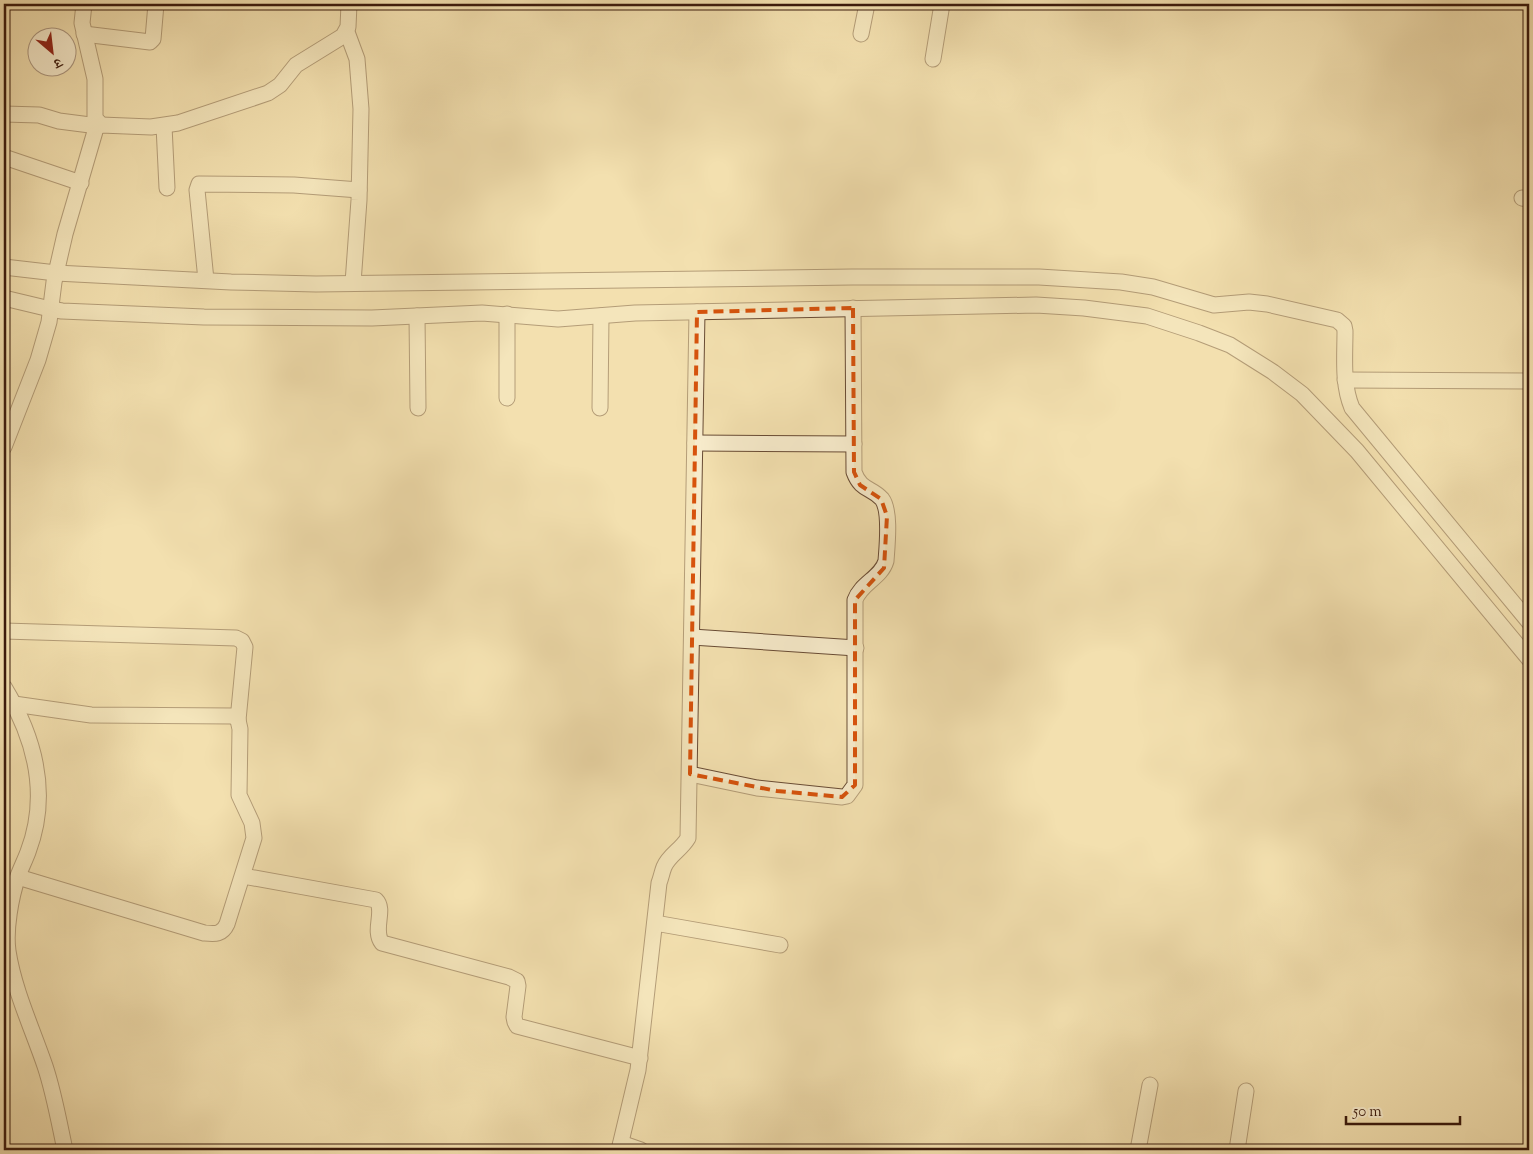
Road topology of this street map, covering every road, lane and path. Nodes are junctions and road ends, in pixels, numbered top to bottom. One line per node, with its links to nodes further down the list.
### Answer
1 (84, 4): 7 (street)
2 (156, 4): 7 (street)
3 (349, 4): 6 (street)
4 (867, 4): 8 (street)
5 (942, 4): 9 (street)
6 (347, 32): 12 (street); 16 (street)
7 (84, 34): 11 (street)
8 (861, 34)
9 (932, 59)
10 (4, 114): 11 (street)
11 (99, 125): 12 (street); 14 (street)
12 (164, 126): 15 (street)
13 (4, 157): 14 (street)
14 (81, 183): 20 (street)
15 (167, 188)
16 (359, 190): 18 (street); 19 (street)
17 (4, 267): 20 (street)
18 (206, 280): 19 (street); 20 (street)
19 (353, 283): 27 (street)
20 (53, 291): 21 (street); 25 (street); 34 (street)
21 (4, 298)
22 (854, 308): 23 (street); 33 (street); 39 (street)
23 (697, 312): 26 (street); 32 (street)
24 (507, 314): 25 (street); 26 (street); 29 (street)
25 (417, 316): 30 (street)
26 (601, 316): 31 (street)
27 (1345, 380): 28 (street); 35 (street)
28 (1529, 381)
29 (507, 398)
30 (418, 408)
31 (600, 408)
32 (695, 443): 33 (street); 37 (street)
33 (854, 444): 38 (street)
34 (4, 447)
35 (1529, 622)
36 (4, 631): 41 (street)
37 (692, 637): 38 (street); 42 (street)
38 (856, 648): 42 (street)
39 (1529, 659)
40 (7, 694): 41 (street); 44 (street)
41 (238, 720): 43 (street)
42 (690, 774): 45 (street)
43 (243, 876): 44 (street); 48 (street)
44 (18, 877): 46 (street)
45 (655, 924): 47 (street); 48 (street)
46 (5, 929): 52 (street)
47 (780, 945)
48 (640, 1058): 51 (street)
49 (1150, 1085): 54 (street)
50 (1246, 1091): 55 (street)
51 (620, 1146): 53 (street)
52 (65, 1150)
53 (641, 1150)
54 (1138, 1150)
55 (1237, 1150)

